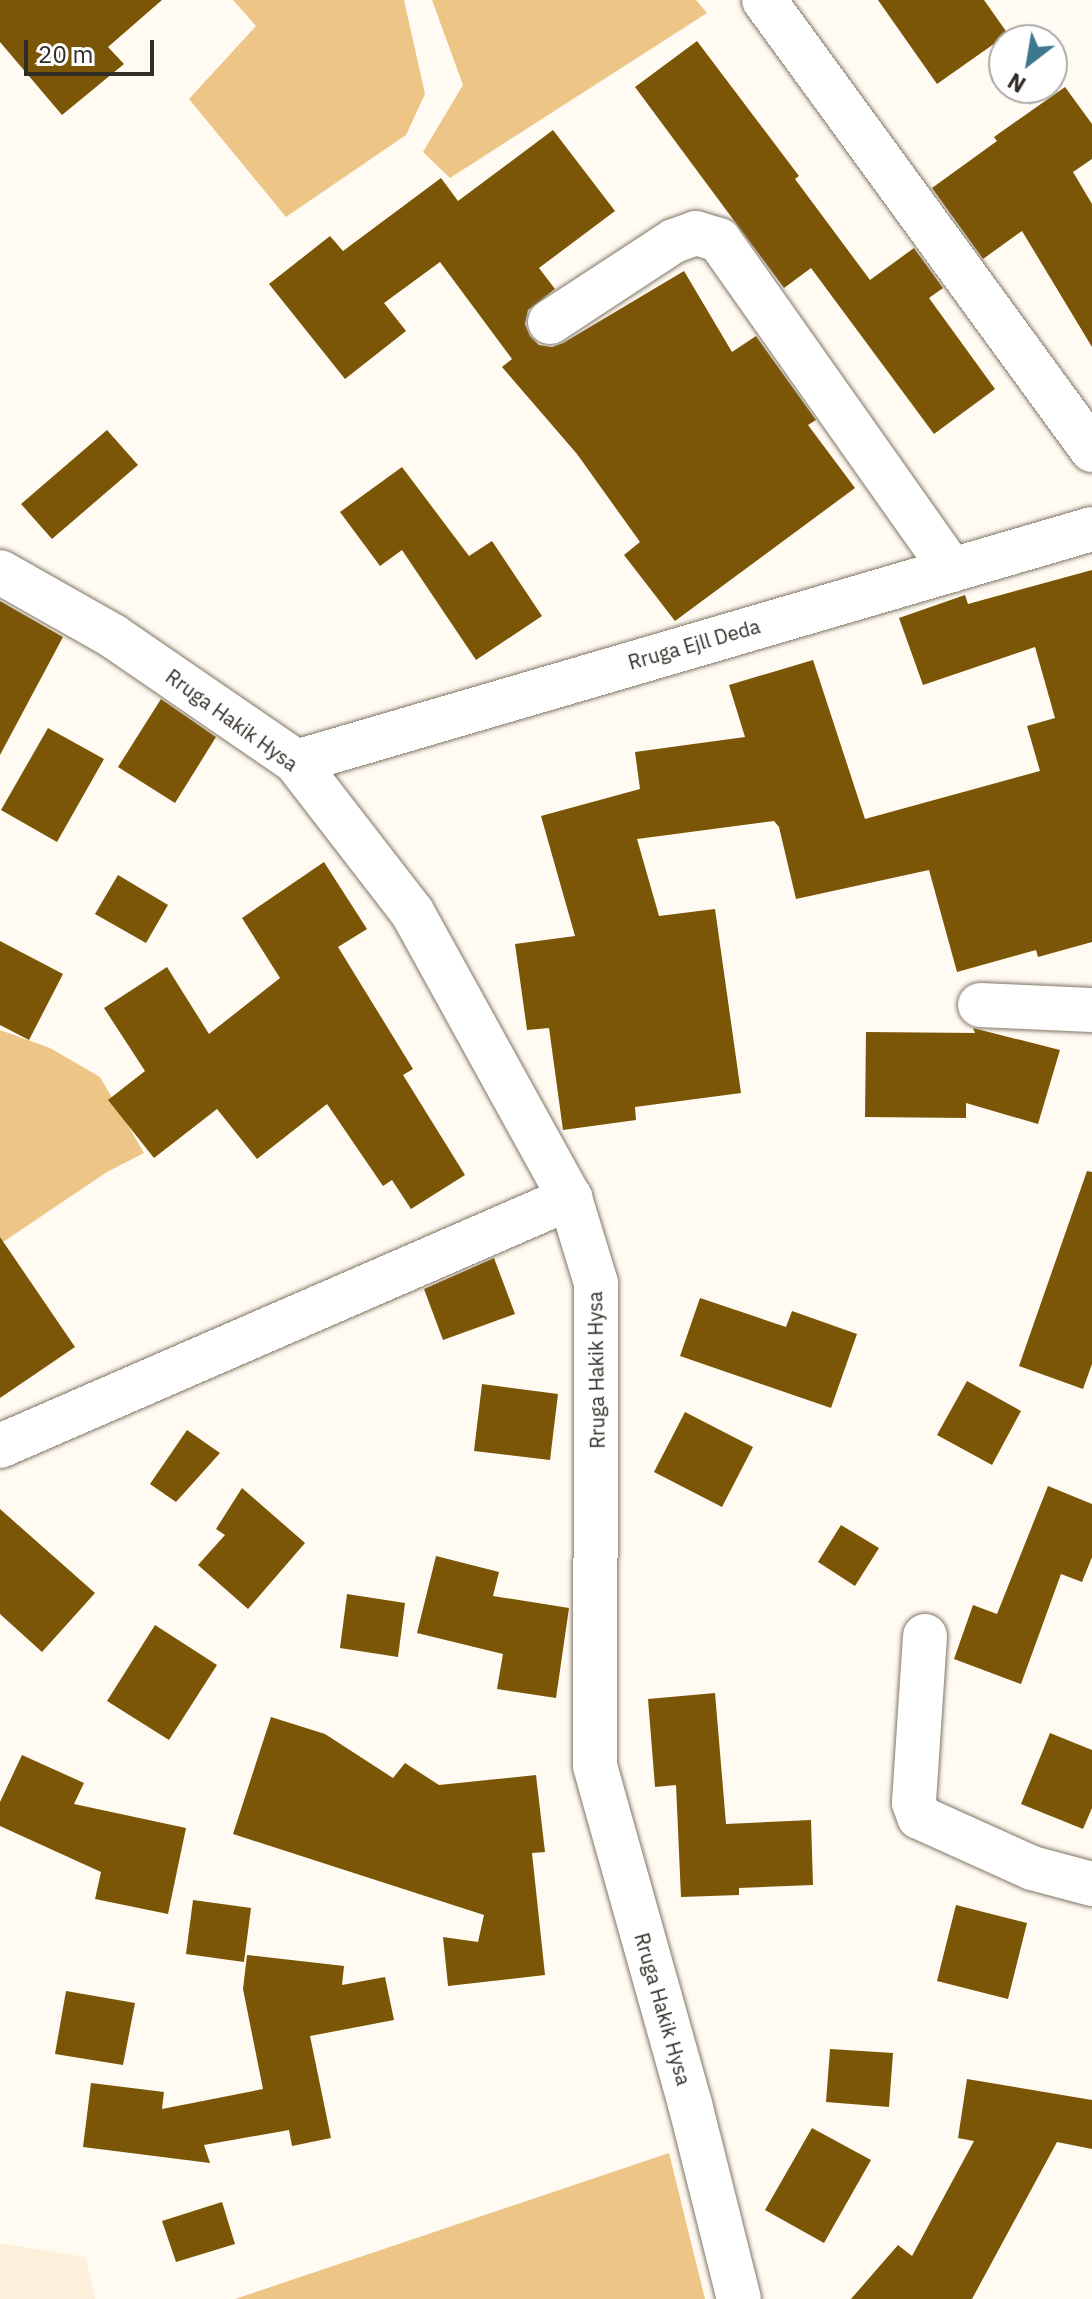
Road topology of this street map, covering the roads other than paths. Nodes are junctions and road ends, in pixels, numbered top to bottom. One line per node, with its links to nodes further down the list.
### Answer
1 (764, 0): 3 (street)
2 (550, 322): 5 (street)
3 (1092, 450)
4 (1092, 529): 5 (street, Rruga Ejll Deda)
5 (952, 570): 7 (street, Rruga Ejll Deda)
6 (0, 572): 7 (street, Rruga Hakik Hysa)
7 (296, 762): 10 (street, Rruga Hakik Hysa)
8 (980, 1005): 9 (street)
9 (1092, 1010)
10 (570, 1198): 11 (street); 14 (street, Rruga Hakik Hysa)
11 (0, 1446)
12 (925, 1636): 13 (street)
13 (1092, 1884)
14 (739, 2299)

